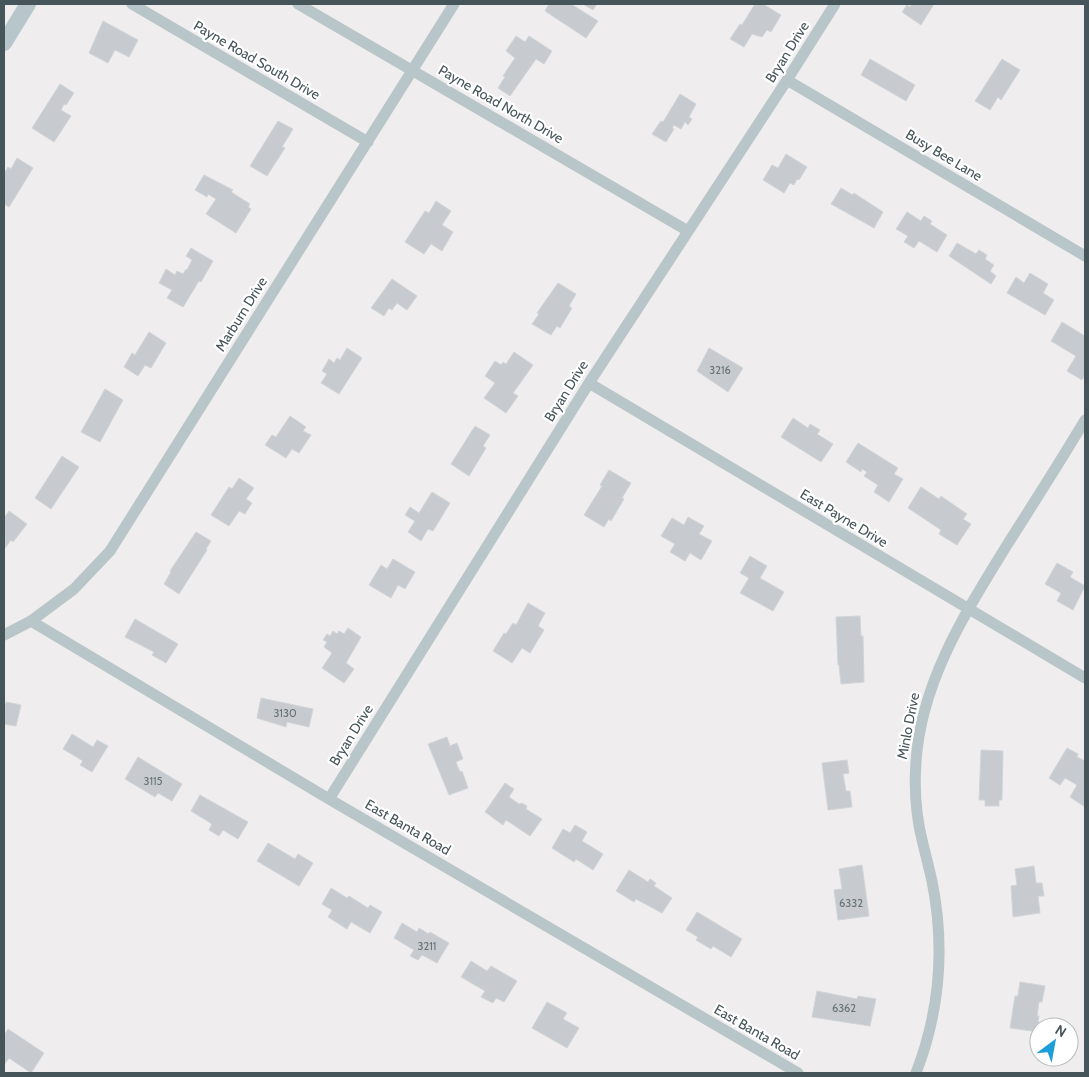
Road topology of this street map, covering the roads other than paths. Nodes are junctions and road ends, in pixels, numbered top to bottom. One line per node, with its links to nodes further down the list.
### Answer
1 (28, 4): 6 (street)
2 (132, 4): 9 (street, Payne Road South Drive)
3 (298, 4): 7 (street, Payne Road North Drive)
4 (454, 4): 7 (street, Marburn Drive)
5 (835, 4): 8 (street, Bryan Drive)
6 (4, 43)
7 (412, 70): 9 (street, Marburn Drive); 10 (street, Payne Road North Drive)
8 (787, 80): 10 (street, Bryan Drive); 11 (street, Busy Bee Lane)
9 (368, 142): 15 (street, Marburn Drive)
10 (688, 231): 12 (street, Bryan Drive)
11 (1085, 256)
12 (589, 383): 14 (street, East Payne Drive); 18 (street, Bryan Drive)
13 (1085, 420): 14 (street, Minlo Drive)
14 (968, 608): 17 (street, East Payne Drive); 20 (street, Minlo Drive)
15 (31, 621): 16 (street); 18 (street, East Banta Road)
16 (4, 635)
17 (1085, 678)
18 (329, 799): 19 (street, East Banta Road)
19 (798, 1073)
20 (916, 1073)

